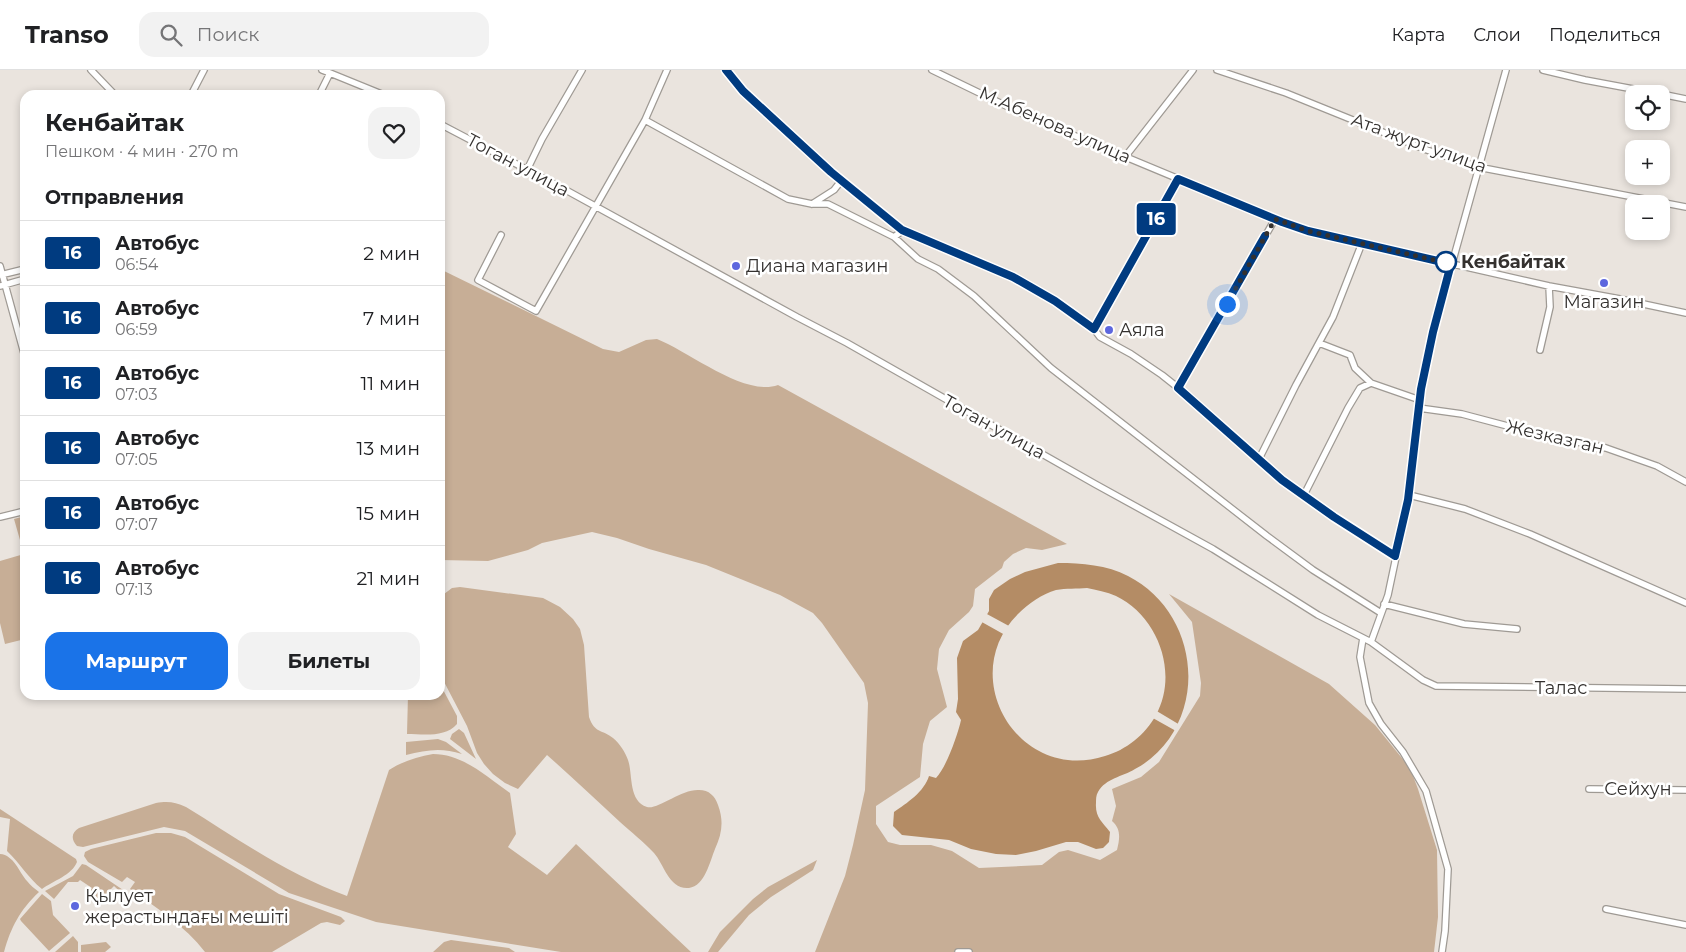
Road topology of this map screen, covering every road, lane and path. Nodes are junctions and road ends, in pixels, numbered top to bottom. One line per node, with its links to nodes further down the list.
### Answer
1 (91, 70): 14 (street)
2 (204, 70): 15 (street)
3 (322, 70): 12 (street)
4 (582, 70): 24 (street)
5 (667, 70): 20 (street)
6 (726, 70): 26 (street)
7 (932, 70): 22 (street, М.Абенова улица)
8 (1193, 70): 22 (street)
9 (1217, 70): 23 (street, Ата журт улица)
10 (1506, 70): 23 (street)
11 (1543, 70): 13 (street)
12 (330, 74): 16 (street); 17 (street)
13 (1625, 87)
14 (110, 90)
15 (194, 90)
16 (322, 90)
17 (371, 90)
18 (1670, 96): 19 (street)
19 (1686, 99)
20 (646, 120): 27 (street); 28 (street)
21 (445, 127): 24 (street, Тоган улица)
22 (1126, 157): 25 (street, М.Абенова улица)
23 (1478, 167): 29 (street, Ата журт улица); 35 (street)
24 (527, 170): 28 (street, Тоган улица)
25 (1178, 179): 30 (street, М.Абенова улица); 43 (street)
26 (841, 181): 27 (street); 31 (street)
27 (812, 204): 33 (street)
28 (595, 207): 32 (street); 62 (street, Тоган улица)
29 (1686, 207)
30 (1275, 219): 34 (street, М.Абенова улица); 48 (street)
31 (902, 230): 33 (street); 43 (street)
32 (501, 234)
33 (894, 237): 60 (street)
34 (1362, 243): 35 (street, М.Абенова улица); 45 (street)
35 (1451, 264): 41 (street, М.Абенова улица); 49 (street)
36 (0, 266): 38 (street)
37 (20, 270): 38 (street)
38 (1, 275): 40 (street)
39 (20, 280): 40 (street)
40 (2, 285): 44 (street)
41 (1549, 286): 42 (street, М.Абенова улица); 46 (street)
42 (1686, 313)
43 (1094, 329): 48 (street)
44 (20, 341)
45 (1318, 343): 47 (street); 51 (street)
46 (1540, 350)
47 (1372, 383): 49 (street); 53 (street)
48 (1178, 388): 51 (street)
49 (1420, 400): 50 (street)
50 (1419, 408): 52 (street, Жезказган); 54 (street)
51 (1260, 460): 53 (street)
52 (1686, 482)
53 (1304, 495): 57 (street)
54 (1408, 495): 57 (street); 58 (street)
55 (20, 511): 56 (street)
56 (0, 516)
57 (1395, 556): 59 (street)
58 (1686, 603)
59 (1384, 604): 60 (street); 61 (street)
60 (1381, 613): 63 (street)
61 (1516, 629)
62 (1363, 638): 63 (street, Тоган улица); 72 (street)
63 (1371, 642): 64 (street, Тоган улица)
64 (1436, 686): 65 (street, Талас)
65 (1686, 689)
66 (1589, 789): 67 (street, Сейхун)
67 (1686, 790)
68 (1606, 909): 69 (street)
69 (1686, 925)
70 (958, 952): 71 (street)
71 (968, 952)
72 (1442, 952)

